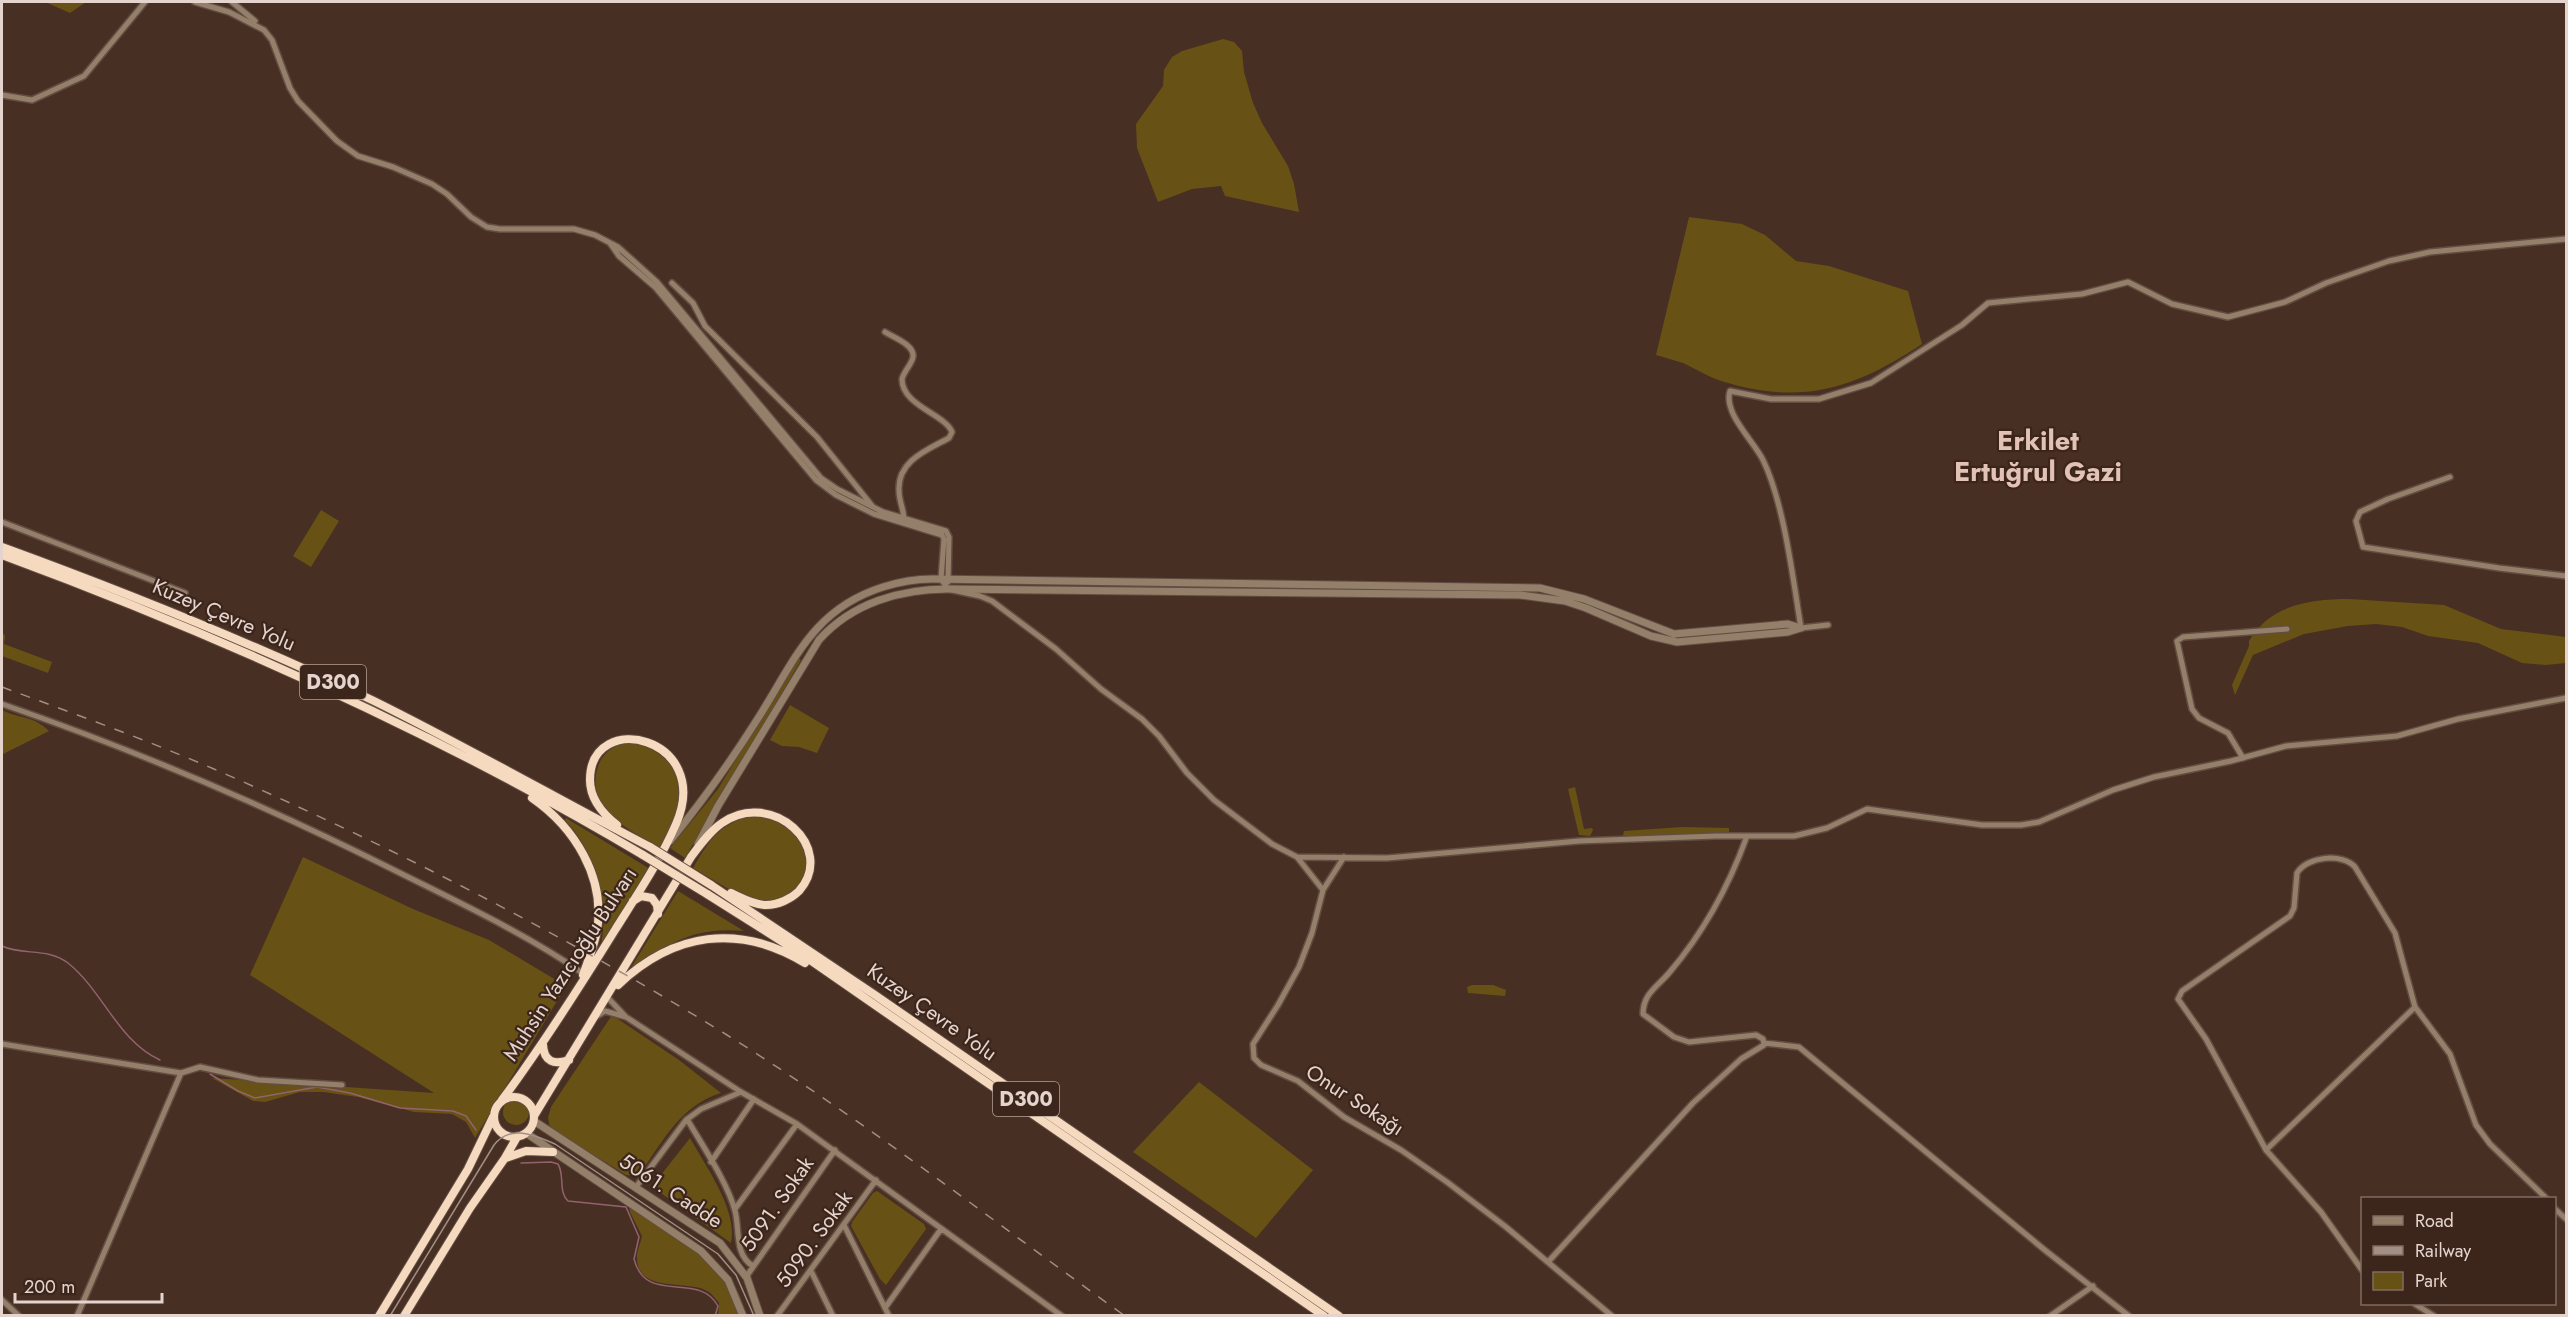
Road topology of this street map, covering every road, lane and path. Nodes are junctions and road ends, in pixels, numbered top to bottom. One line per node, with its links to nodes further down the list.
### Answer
1 (145, 2): 5 (street)
2 (195, 2): 4 (street)
3 (232, 2): 4 (street)
4 (261, 26): 7 (street)
5 (2, 95)
6 (2566, 239): 21 (street)
7 (610, 243): 11 (street); 17 (street)
8 (672, 283): 11 (street)
9 (885, 332): 12 (street)
10 (2450, 477): 16 (street)
11 (874, 508): 12 (street)
12 (904, 520): 17 (street)
13 (2, 522): 19 (street)
14 (2, 547): 29 (highway, Kuzey Çevre Yolu / D300)
15 (2, 555): 25 (highway, Kuzey Çevre Yolu / D300)
16 (2566, 576)
17 (944, 579): 18 (street); 21 (street); 28 (street)
18 (948, 589): 21 (street); 30 (street); 31 (street)
19 (185, 594)
20 (1828, 625): 21 (street)
21 (1801, 628)
22 (2287, 629): 26 (street)
23 (2566, 698): 26 (street)
24 (2, 704): 37 (street)
25 (452, 750): 37 (highway); 40 (highway, Kuzey Çevre Yolu / D300, bridge)
26 (2243, 758): 27 (street)
27 (1747, 836): 32 (street); 44 (street)
28 (667, 846): 29 (highway, Muhsin Yazıcıoğlu Bulvarı); 35 (highway, Muhsin Yazıcıoğlu Bulvarı)
29 (650, 847): 33 (highway, D300, bridge)
30 (691, 857): 33 (highway); 36 (highway)
31 (1296, 857): 32 (street); 34 (street)
32 (1344, 857): 34 (street, Onur Sokağı)
33 (711, 885): 89 (highway, Kuzey Çevre Yolu / D300)
34 (1323, 890): 69 (street, Onur Sokağı)
35 (633, 901): 36 (highway); 38 (highway, Muhsin Yazıcıoğlu Bulvarı)
36 (658, 914): 39 (highway)
37 (584, 974): 38 (highway)
38 (580, 987): 46 (highway, Muhsin Yazıcıoğlu Bulvarı)
39 (607, 996): 40 (highway); 42 (highway); 43 (street)
40 (870, 1003): 88 (highway, Kuzey Çevre Yolu / D300)
41 (2415, 1007): 59 (street); 59 (street); 65 (street)
42 (595, 1016): 43 (street); 47 (highway)
43 (626, 1017): 50 (street)
44 (1764, 1043): 69 (street); 74 (street)
45 (2, 1044): 48 (street)
46 (543, 1045): 47 (highway); 52 (highway, Muhsin Yazıcıoğlu Bulvarı)
47 (569, 1060): 54 (highway)
48 (181, 1073): 49 (street); 80 (street)
49 (342, 1085)
50 (741, 1092): 51 (street); 55 (street)
51 (754, 1099): 56 (street); 62 (street)
52 (502, 1100): 53 (highway); 54 (highway)
53 (493, 1117): 57 (highway); 81 (highway)
54 (534, 1118): 57 (highway); 64 (street, 5061. Cadde)
55 (687, 1119): 62 (street); 64 (street)
56 (797, 1124): 58 (street); 66 (street)
57 (521, 1135): 60 (street, 5061. Cadde); 61 (highway)
58 (835, 1150): 63 (street); 70 (street, 5091. Sokak)
59 (2266, 1150): 71 (street)
60 (553, 1152): 61 (highway); 83 (street, 5061. Cadde)
61 (506, 1158): 82 (highway)
62 (711, 1162): 66 (street)
63 (876, 1180): 67 (street, 5090. Sokak); 68 (street)
64 (636, 1187): 73 (street, 5061. Cadde)
65 (2545, 1197)
66 (735, 1209): 70 (street)
67 (844, 1225): 72 (street, 5090. Sokak); 77 (street)
68 (941, 1228): 77 (street); 87 (street)
69 (1548, 1262): 90 (street, Onur Sokağı)
70 (753, 1266): 73 (street, 5091. Sokak)
71 (2361, 1268)
72 (811, 1271): 78 (street, 5090. Sokak); 85 (street)
73 (746, 1276): 84 (street, 5061. Cadde)
74 (2093, 1286): 91 (street); 92 (street)
75 (2, 1300): 79 (street)
76 (2417, 1305): 93 (street)
77 (885, 1308): 86 (street)
78 (778, 1315)
79 (19, 1316)
80 (77, 1316)
81 (379, 1316)
82 (404, 1316)
83 (743, 1316)
84 (760, 1316)
85 (833, 1316)
86 (889, 1316)
87 (1062, 1316)
88 (1324, 1316)
89 (1339, 1316)
90 (1612, 1316)
91 (2050, 1316)
92 (2129, 1316)
93 (2434, 1316)

